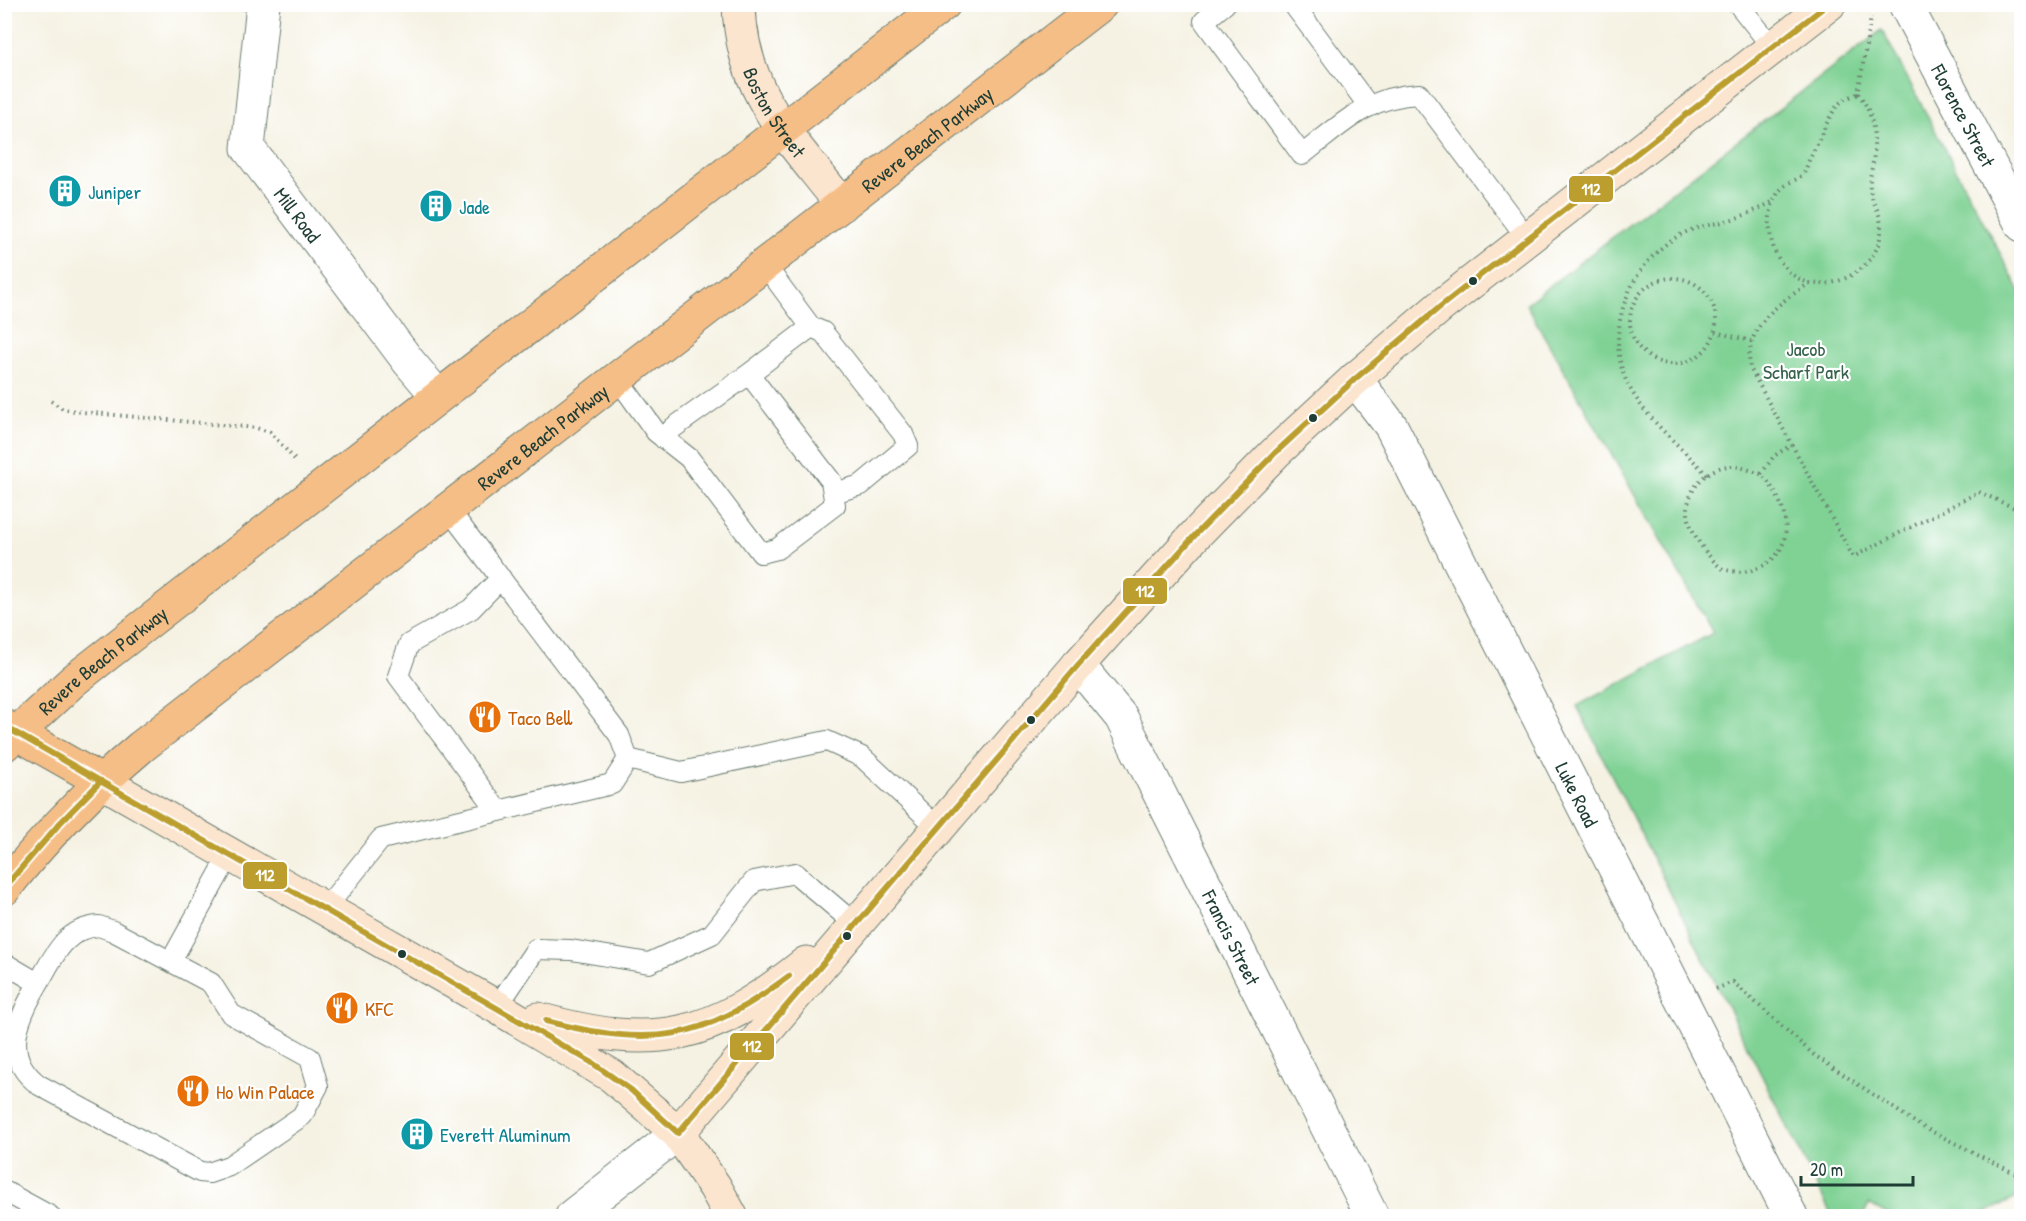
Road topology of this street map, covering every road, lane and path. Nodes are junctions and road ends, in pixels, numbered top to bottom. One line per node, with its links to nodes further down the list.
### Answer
1 (263, 4): 29 (street, Mill Road)
2 (739, 4): 14 (main road, Boston Street)
3 (944, 4): 14 (main road, Revere Beach Parkway)
4 (1101, 4): 16 (main road, Revere Beach Parkway)
5 (1225, 4): 13 (lane)
6 (1293, 4): 13 (lane)
7 (1738, 4): 11 (lane)
8 (1829, 4): 11 (main road)
9 (1905, 4): 17 (street, Florence Street)
10 (1872, 11): 12 (path)
11 (1773, 48): 18 (main road)
12 (1858, 94): 15 (path); 20 (path)
13 (1368, 105): 18 (lane)
14 (783, 129): 16 (main road, Boston Street); 29 (main road, Revere Beach Parkway)
15 (1774, 201): 20 (path); 21 (path)
16 (842, 205): 19 (main road, Revere Beach Parkway)
17 (2022, 225)
18 (1527, 237): 28 (main road)
19 (765, 265): 23 (lane); 27 (main road, Revere Beach Parkway)
20 (1810, 283): 25 (path)
21 (1623, 309): 22 (path); 34 (path)
22 (1630, 310): 24 (path); 24 (path)
23 (811, 327): 26 (lane); 36 (lane)
24 (1715, 332): 25 (path)
25 (1751, 341): 32 (path)
26 (749, 374): 31 (lane); 36 (lane)
27 (618, 379): 31 (lane); 39 (main road, Revere Beach Parkway)
28 (1355, 379): 42 (main road); 55 (street, Luke Road)
29 (437, 395): 35 (main road, Revere Beach Parkway)
30 (51, 401): 35 (path)
31 (664, 439): 36 (lane)
32 (1791, 446): 33 (path); 38 (path)
33 (1761, 474): 34 (path); 34 (path)
34 (1707, 475)
35 (319, 491): 43 (main road, Revere Beach Parkway)
36 (832, 493)
37 (2022, 502): 38 (path)
38 (2017, 508): 40 (path)
39 (449, 510): 41 (lane); 45 (main road, Revere Beach Parkway)
40 (2022, 527)
41 (501, 578): 44 (lane); 46 (lane)
42 (1078, 665): 47 (main road); 65 (street, Francis Street)
43 (8, 734): 45 (main road)
44 (628, 759): 46 (lane); 47 (lane)
45 (101, 781): 48 (main road); 49 (main road, Revere Beach Parkway)
46 (498, 811): 50 (lane)
47 (938, 828): 51 (main road)
48 (230, 854): 50 (main road); 52 (lane)
49 (4, 890)
50 (325, 909): 56 (main road)
51 (855, 924): 56 (main road); 56 (lane); 59 (main road)
52 (171, 961): 54 (lane); 57 (lane)
53 (4, 963): 54 (lane)
54 (38, 983): 57 (lane)
55 (1682, 1003): 60 (path); 66 (street, Luke Road)
56 (497, 1007): 59 (main road)
57 (19, 1016): 58 (lane)
58 (4, 1042)
59 (678, 1133): 63 (street); 64 (main road)
60 (2022, 1177)
61 (4, 1191): 62 (lane)
62 (50, 1216)
63 (572, 1216)
64 (731, 1216)
65 (1372, 1216)
66 (1791, 1216)

